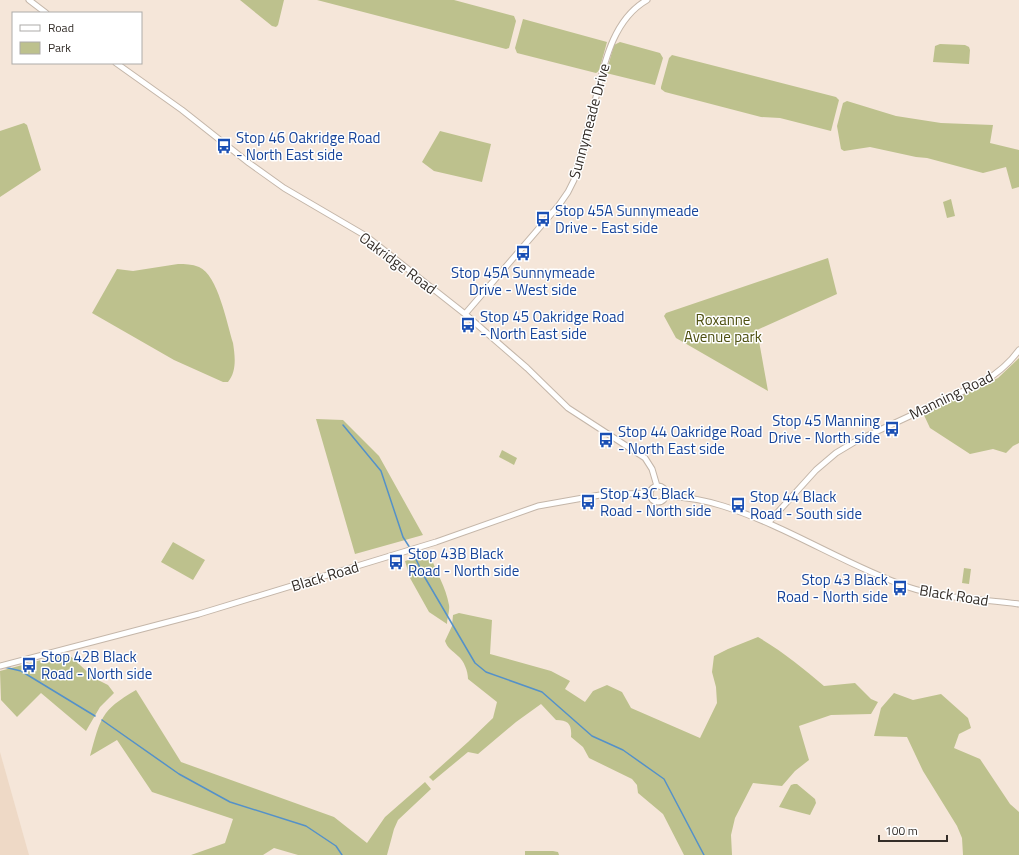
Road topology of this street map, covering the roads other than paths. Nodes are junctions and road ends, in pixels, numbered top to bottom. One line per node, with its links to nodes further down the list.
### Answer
1 (29, 0): 3 (street)
2 (647, 0): 5 (street, Sunnymeade Drive)
3 (45, 12)
4 (117, 64): 5 (street, Oakridge Road)
5 (465, 314): 7 (street, Oakridge Road)
6 (1019, 350): 10 (street, Manning Road)
7 (657, 486): 8 (street); 9 (street)
8 (650, 494): 9 (street); 12 (street, Black Road)
9 (666, 496): 10 (street, Black Road)
10 (768, 523): 11 (street, Black Road)
11 (1019, 604)
12 (3, 665)

